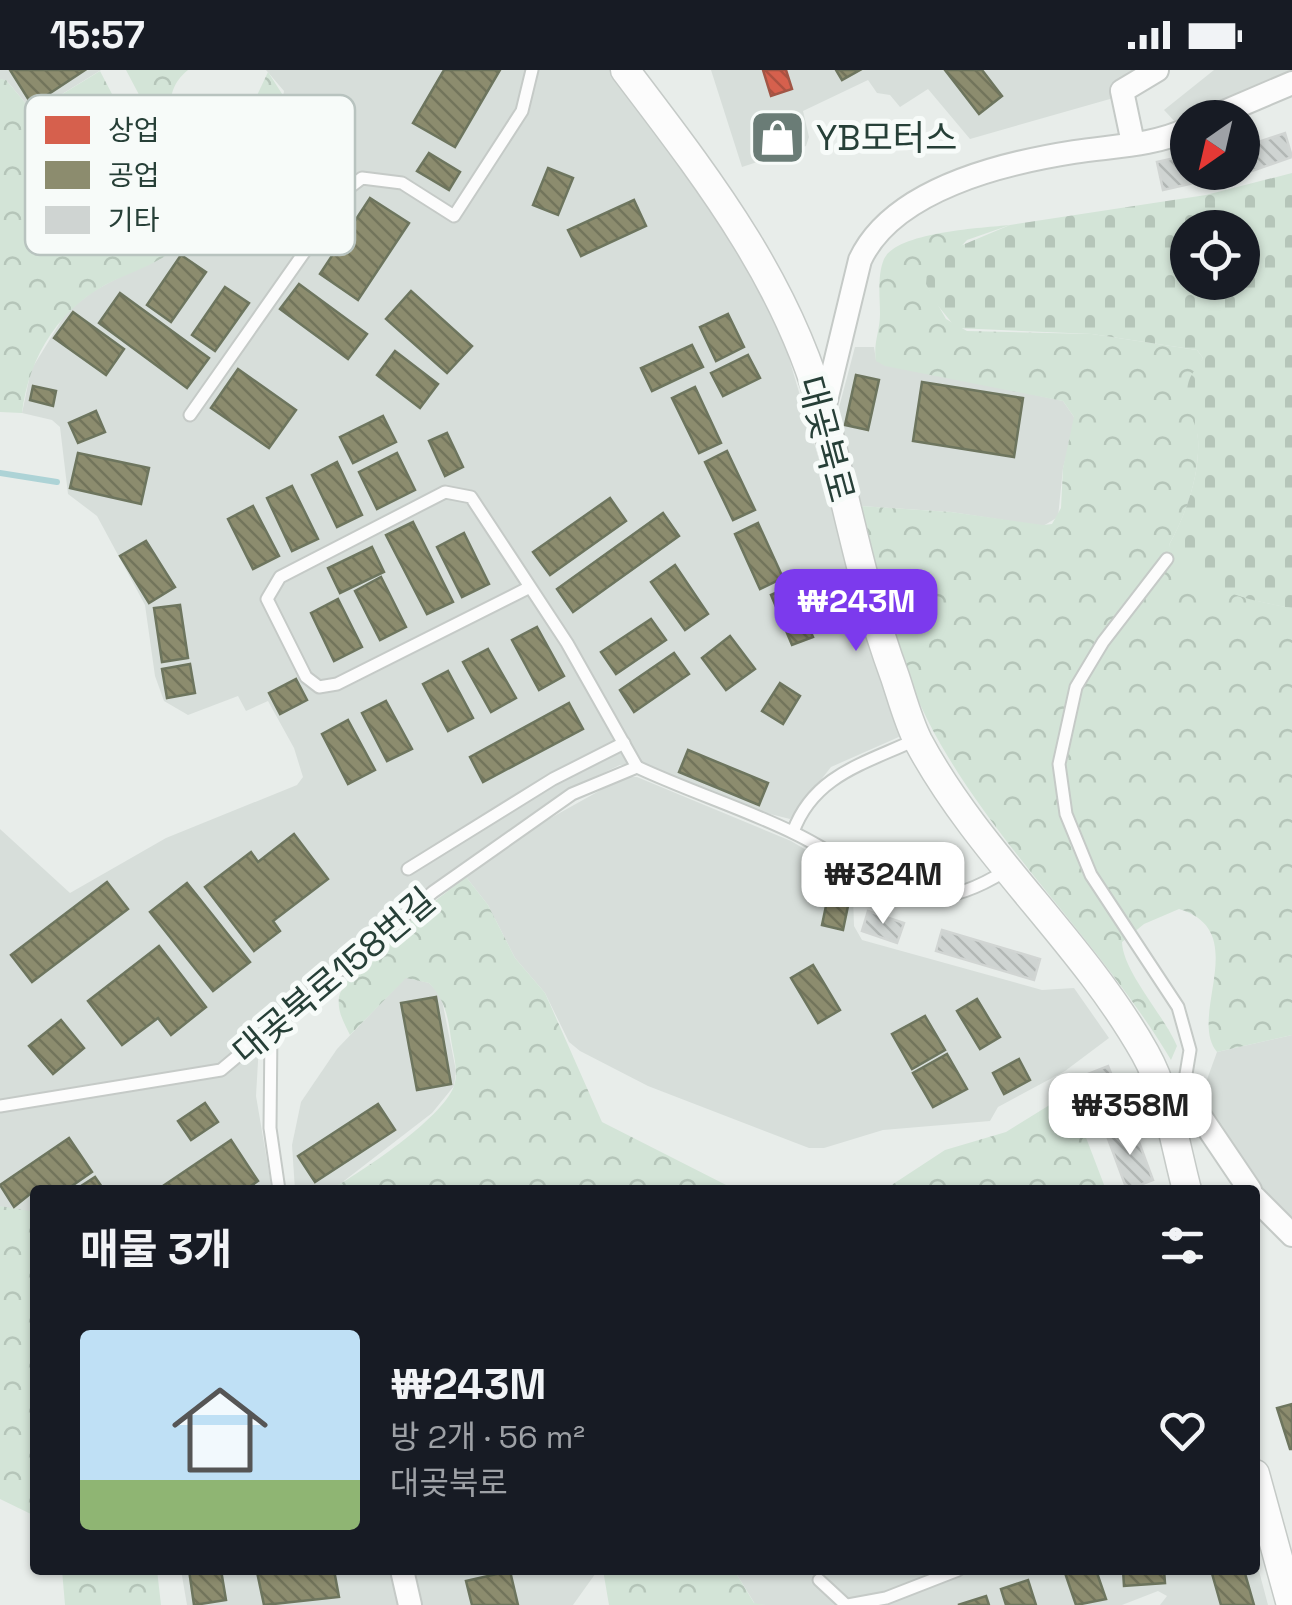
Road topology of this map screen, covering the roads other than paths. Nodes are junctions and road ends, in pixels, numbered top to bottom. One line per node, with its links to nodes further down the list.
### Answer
1 (532, 70): 8 (lane)
2 (625, 70): 10 (street, 대곶북로)
3 (1156, 70): 7 (street)
4 (1292, 83): 5 (street)
5 (1252, 100)
6 (1170, 134): 7 (street)
7 (1132, 143): 10 (street)
8 (355, 183)
9 (302, 255): 11 (lane)
10 (824, 413): 14 (street, 대곶북로)
11 (190, 415)
12 (1167, 559): 21 (lane, 대곶북로)
13 (528, 588): 13 (lane); 15 (lane)
14 (917, 739): 17 (lane); 19 (street, 대곶북로)
15 (624, 743): 16 (lane); 18 (lane)
16 (637, 766): 17 (lane); 20 (lane, 대곶북로158번길)
17 (793, 832): 19 (lane)
18 (408, 869)
19 (1008, 869): 21 (street, 대곶북로)
20 (271, 1030): 22 (lane, 대곶북로158번길); 23 (lane)
21 (1171, 1092): 24 (street, 대곶북로); 25 (street)
22 (0, 1106)
23 (278, 1185)
24 (1186, 1185)
25 (1247, 1185)
26 (1260, 1203): 27 (street)
27 (1292, 1235)
28 (1260, 1509): 34 (street)
29 (403, 1575): 32 (street)
30 (945, 1575): 33 (lane)
31 (820, 1580): 33 (lane)
32 (410, 1605)
33 (847, 1605)
34 (1291, 1605)

